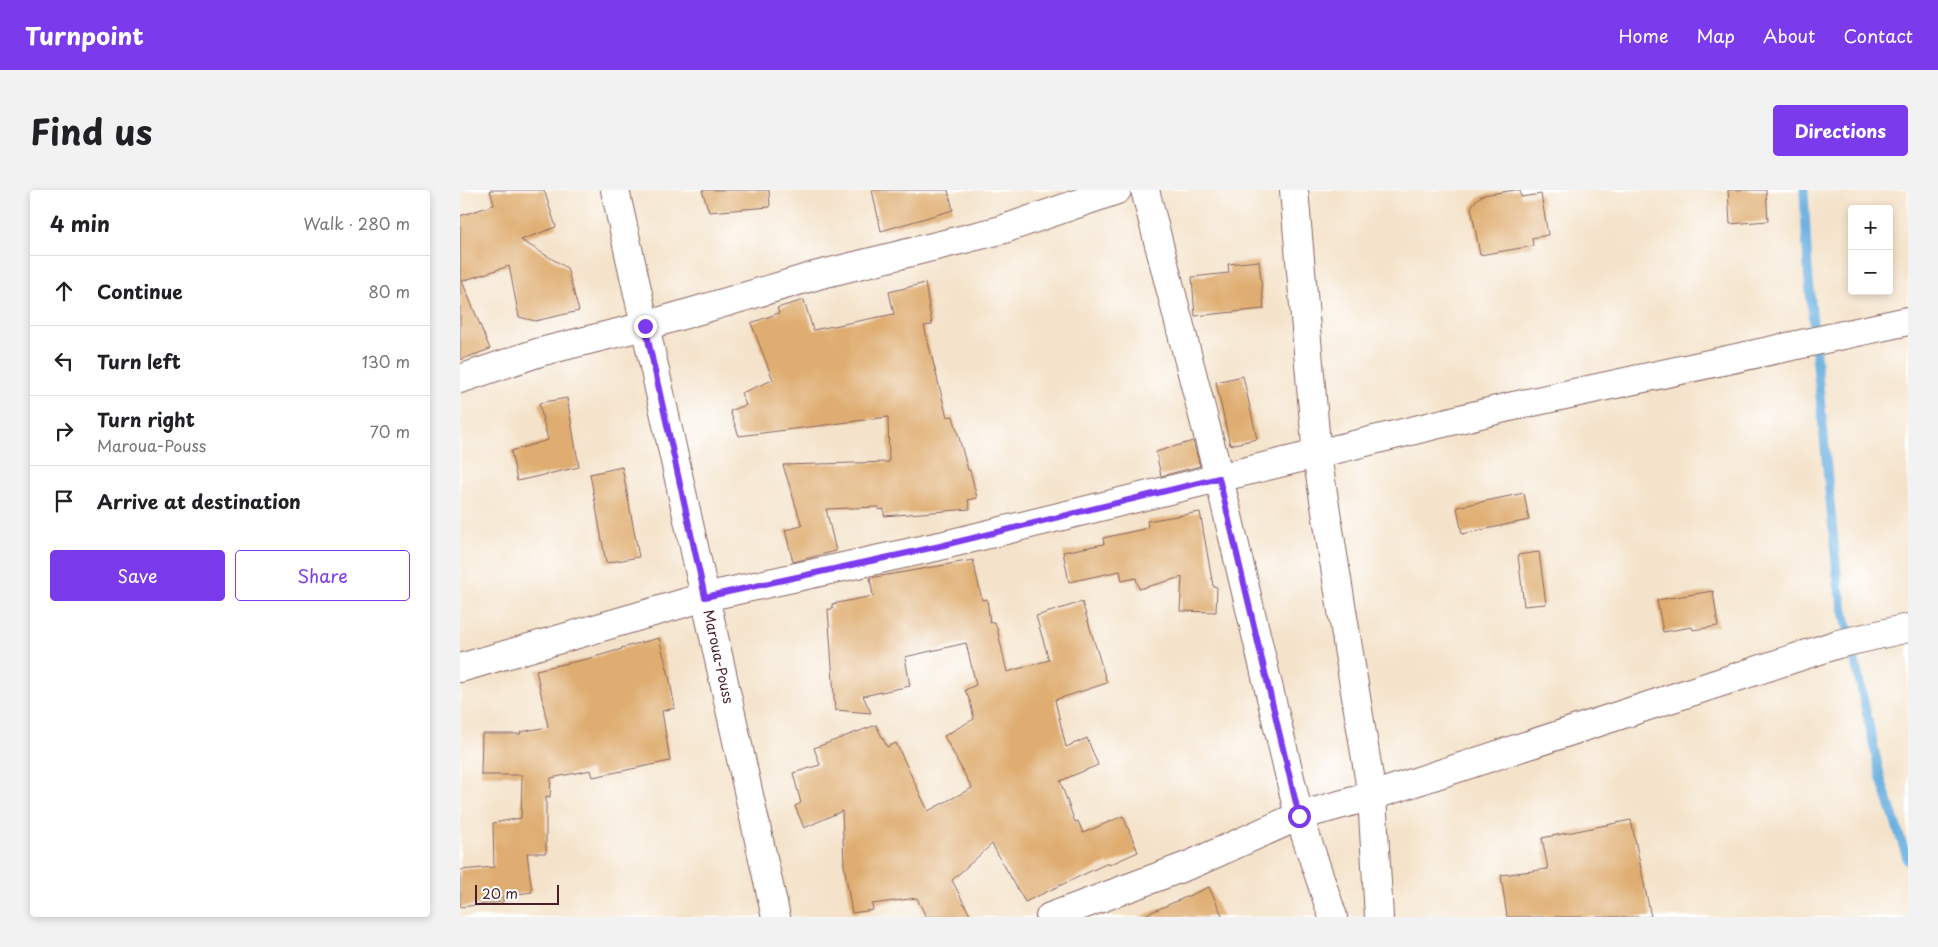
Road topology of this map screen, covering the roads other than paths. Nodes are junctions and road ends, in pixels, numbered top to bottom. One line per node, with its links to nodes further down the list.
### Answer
1 (615, 190): 6 (street, Maroua-Pouss)
2 (1117, 190): 6 (street)
3 (1145, 190): 9 (street)
4 (1294, 190): 8 (street)
5 (1908, 321): 8 (street)
6 (645, 326): 7 (street); 10 (street, Maroua-Pouss)
7 (460, 379)
8 (1316, 456): 9 (street); 13 (street)
9 (1219, 478): 10 (street); 14 (street)
10 (705, 597): 12 (street); 15 (street, Maroua-Pouss)
11 (1908, 628): 13 (street)
12 (460, 668)
13 (1372, 796): 14 (street); 18 (street)
14 (1299, 816): 16 (street); 17 (street)
15 (776, 917)
16 (1050, 917)
17 (1333, 917)
18 (1379, 917)

